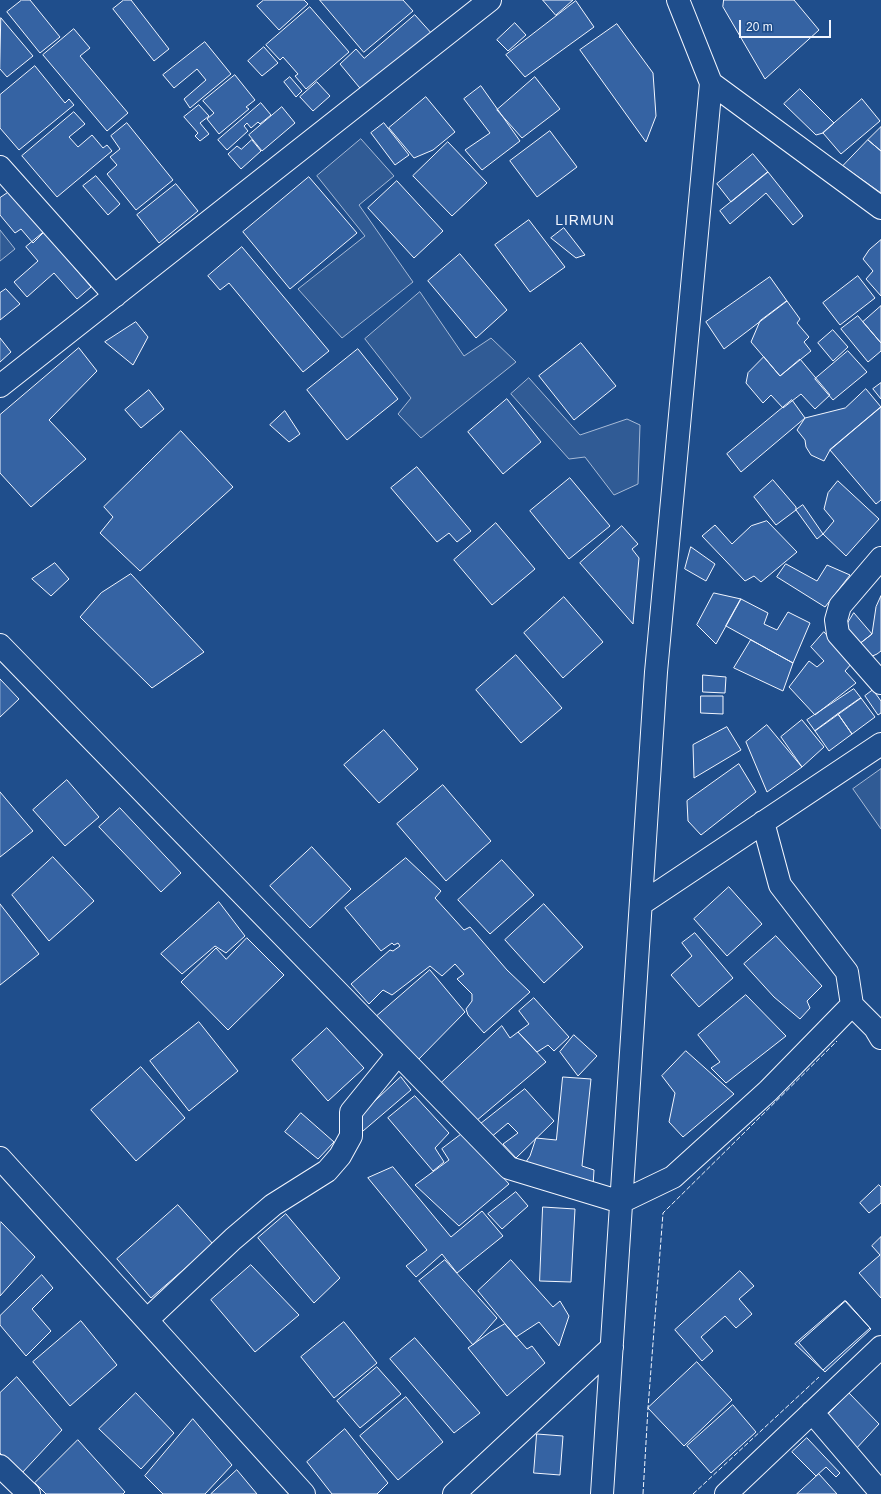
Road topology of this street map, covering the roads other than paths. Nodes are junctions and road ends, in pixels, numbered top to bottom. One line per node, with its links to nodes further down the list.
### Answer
1 (490, 0): 6 (street)
2 (678, 0): 3 (street)
3 (711, 83): 5 (street); 13 (street)
4 (0, 167): 6 (street)
5 (881, 208)
6 (115, 296): 7 (street)
7 (0, 386)
8 (881, 558): 10 (street)
9 (0, 644): 16 (street)
10 (881, 683)
11 (881, 744): 12 (street)
12 (763, 822): 13 (street); 14 (street)
13 (641, 904): 18 (street)
14 (852, 1005): 15 (street); 18 (street)
15 (881, 1038)
16 (398, 1054): 18 (street); 19 (street)
17 (0, 1158): 19 (street)
18 (621, 1202): 20 (street)
19 (147, 1320): 26 (street)
20 (612, 1346): 27 (street); 28 (street)
21 (881, 1347): 22 (street)
22 (812, 1412): 24 (street); 29 (street)
23 (0, 1466): 25 (street)
24 (881, 1492)
25 (29, 1494)
26 (304, 1494)
27 (454, 1494)
28 (602, 1494)
29 (726, 1494)

